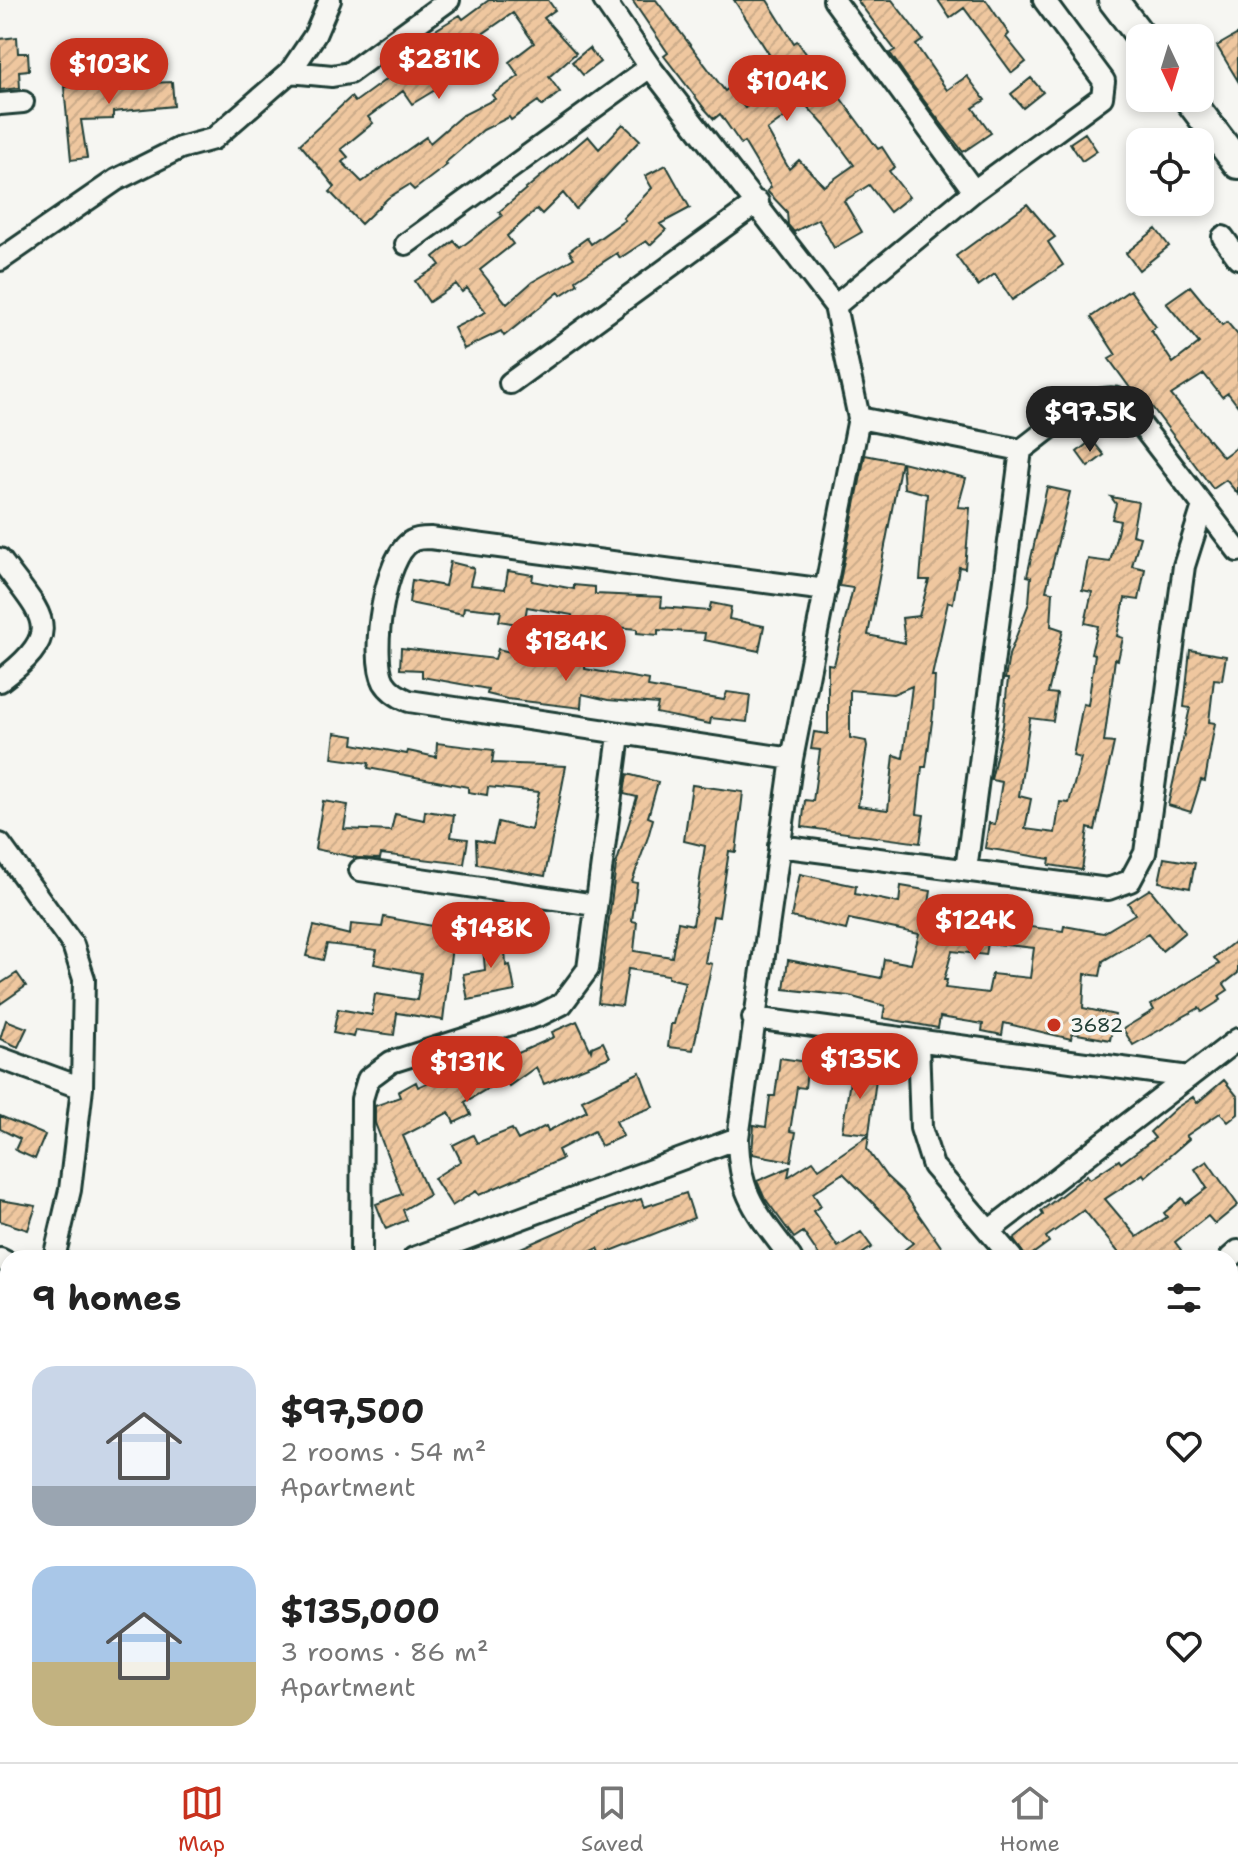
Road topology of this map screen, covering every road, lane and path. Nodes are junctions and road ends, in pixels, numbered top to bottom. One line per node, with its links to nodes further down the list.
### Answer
1 (330, 0): 9 (street)
2 (449, 0): 9 (street)
3 (604, 0): 8 (street)
4 (834, 0): 14 (street)
5 (1044, 0): 14 (street)
6 (1122, 3): 7 (street)
7 (1134, 24)
8 (650, 67): 15 (street); 17 (street)
9 (290, 72): 19 (street)
10 (23, 102): 11 (street)
11 (0, 104)
12 (1199, 112): 13 (street)
13 (1238, 164)
14 (974, 191): 20 (street)
15 (758, 202): 20 (street); 21 (street)
16 (1223, 237): 18 (street)
17 (406, 244)
18 (1238, 258)
19 (0, 260)
20 (835, 306): 22 (street)
21 (510, 383)
22 (859, 418): 23 (street); 27 (street)
23 (1021, 450): 24 (street); 34 (street)
24 (1203, 506): 25 (street); 34 (street)
25 (1238, 551)
26 (0, 559): 28 (street)
27 (826, 590): 29 (street); 30 (street)
28 (0, 681)
29 (619, 735): 30 (street); 35 (street)
30 (792, 759): 32 (street)
31 (0, 844): 41 (street)
32 (779, 846): 34 (street); 36 (street)
33 (360, 870): 35 (street)
34 (966, 870)
35 (595, 905): 45 (street)
36 (753, 1018): 38 (street); 42 (street)
37 (1238, 1039): 40 (street)
38 (918, 1042): 40 (street); 43 (street)
39 (0, 1058): 41 (street)
40 (1189, 1077): 43 (street)
41 (82, 1088): 44 (street)
42 (738, 1138): 46 (street); 47 (street)
43 (990, 1230): 48 (street)
44 (56, 1250)
45 (361, 1250)
46 (436, 1250)
47 (785, 1250)
48 (1006, 1250)

